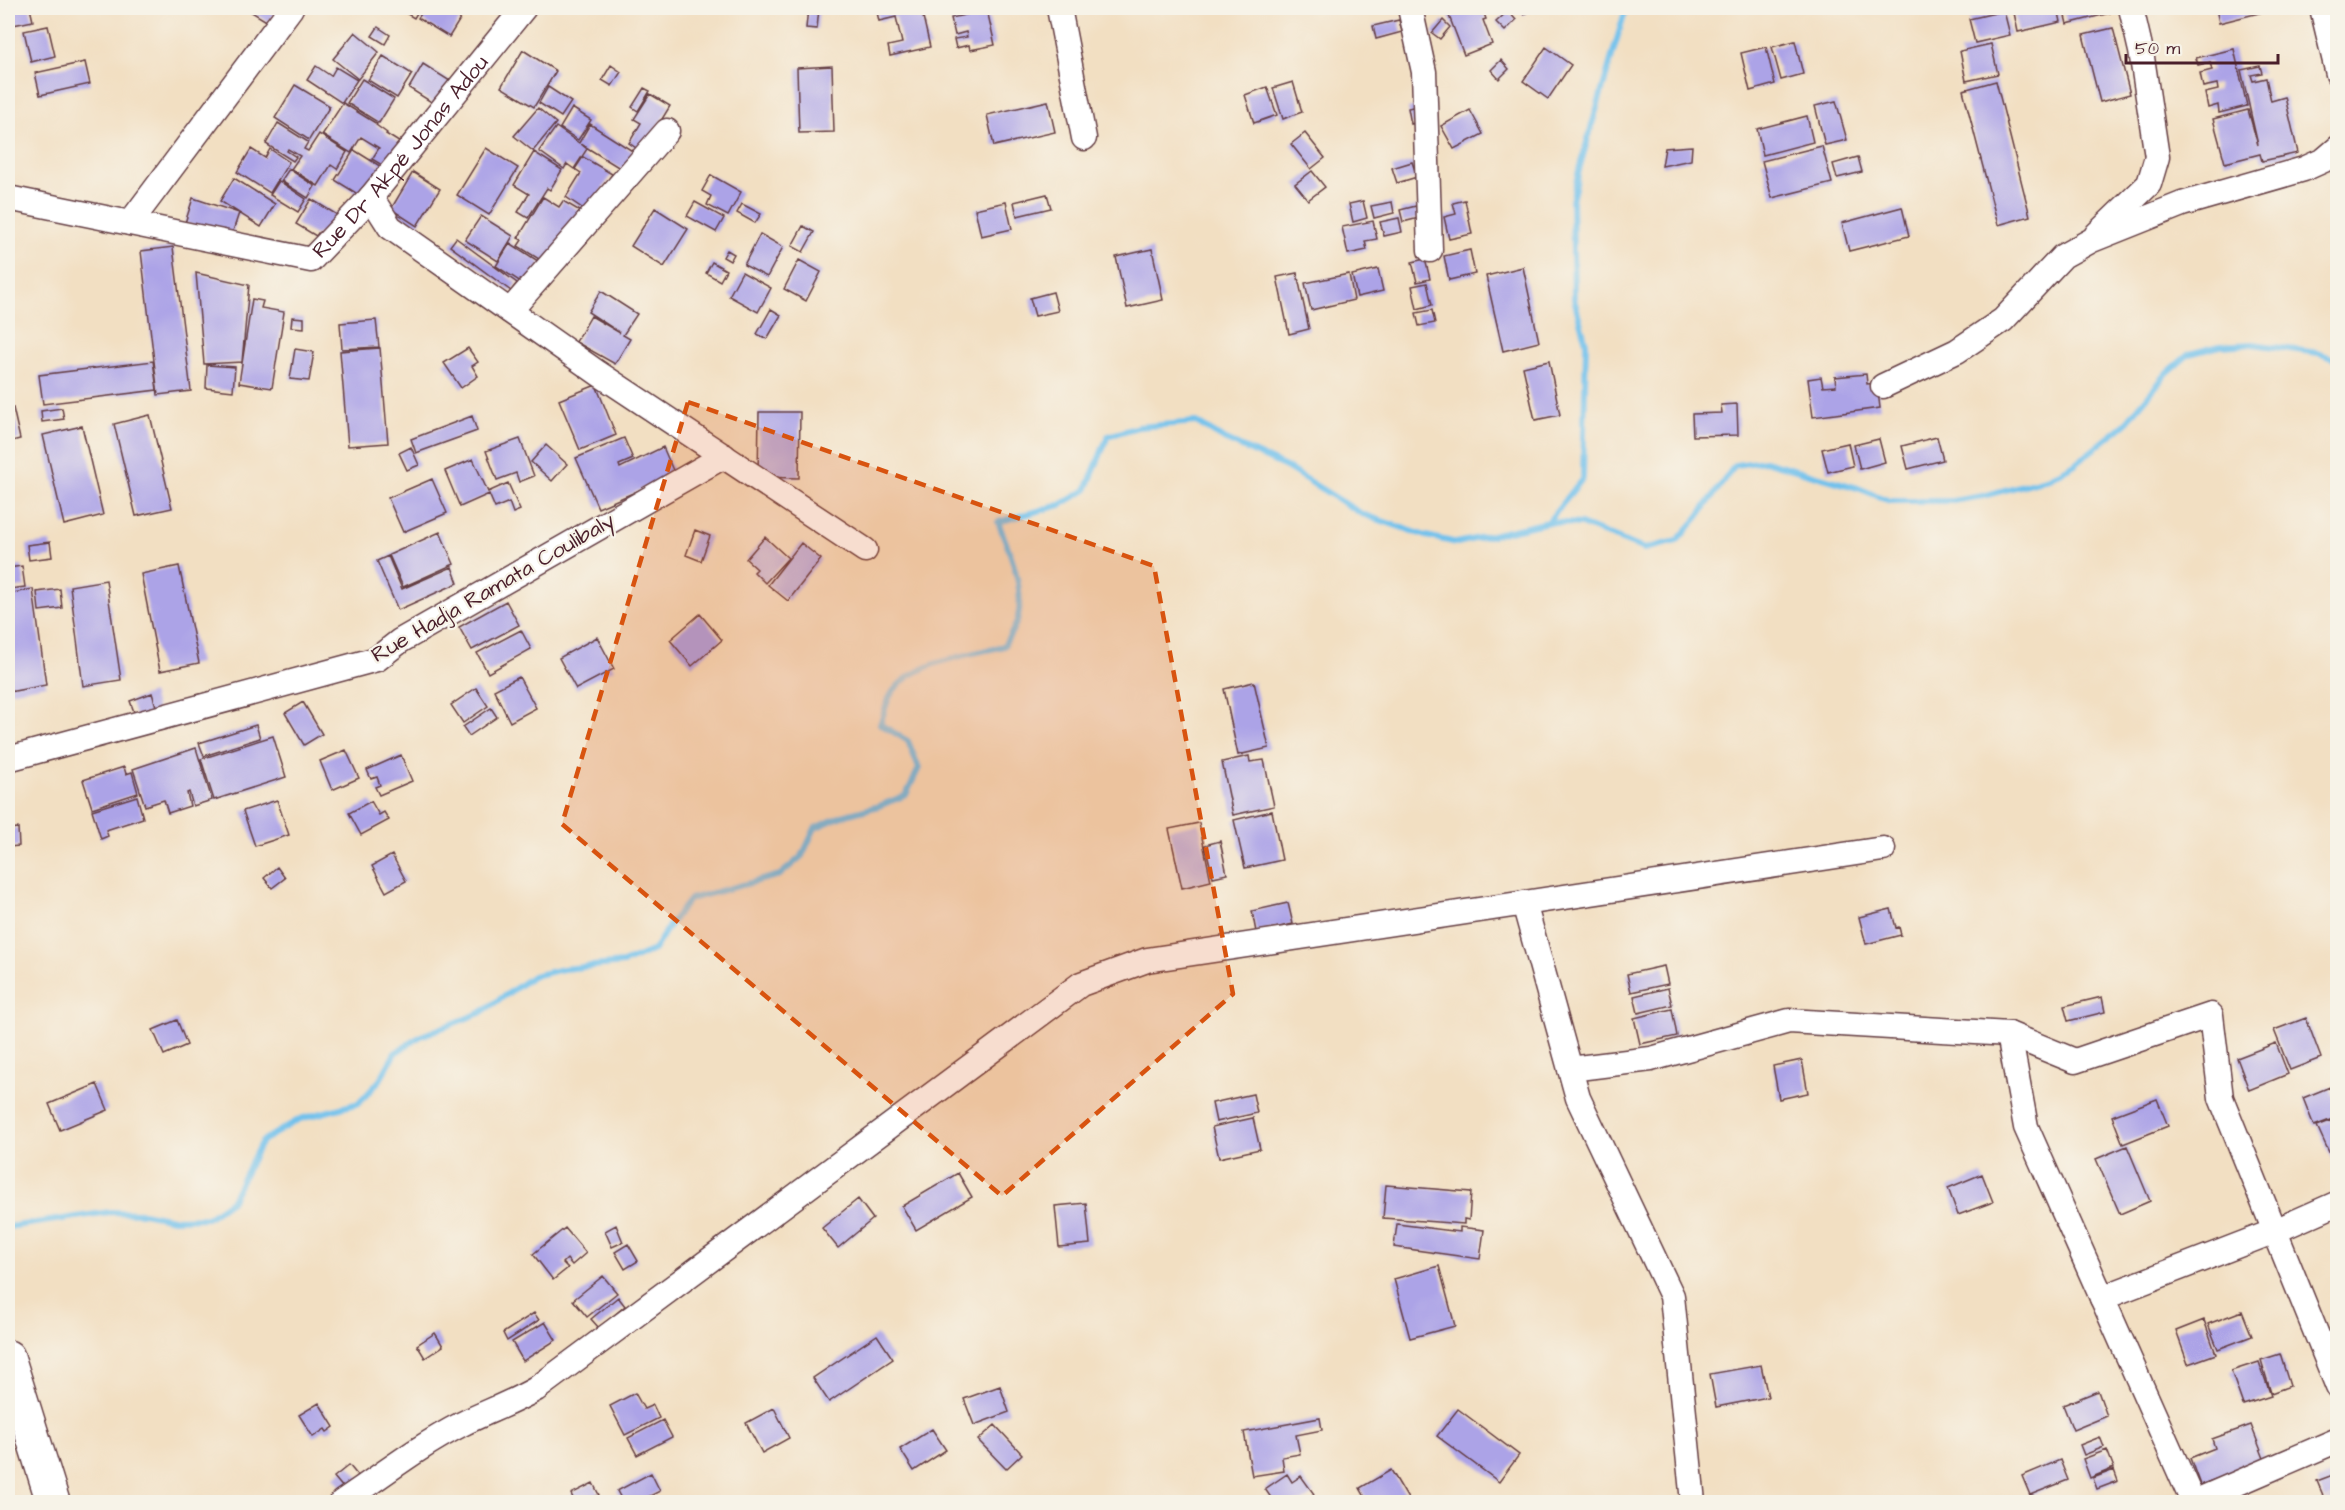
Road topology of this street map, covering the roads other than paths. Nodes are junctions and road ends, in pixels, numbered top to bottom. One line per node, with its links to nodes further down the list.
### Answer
1 (291, 8): 13 (street)
2 (524, 8): 11 (street, Rue Dr Akpé Jonas Adou)
3 (1059, 8): 9 (street)
4 (1410, 8): 15 (street)
5 (2130, 8): 14 (street)
6 (2322, 8): 7 (street)
7 (2337, 74)
8 (668, 131): 16 (street)
9 (1084, 138)
10 (2337, 148): 14 (street)
11 (371, 197): 13 (street, Rue Dr Akpé Jonas Adou); 16 (street)
12 (8, 198): 13 (street, Rue Dr Akpé Jonas Adou)
13 (130, 223)
14 (2092, 240): 17 (street)
15 (1430, 250)
16 (510, 311): 18 (street)
17 (1883, 386)
18 (724, 456): 19 (street); 20 (street, Rue Hadja Ramata Coulibaly)
19 (865, 550)
20 (8, 759)
21 (1883, 849): 22 (street)
22 (1524, 903): 24 (street); 32 (street)
23 (2009, 1034): 24 (street); 26 (street); 27 (street)
24 (1570, 1069): 33 (street)
25 (2337, 1203): 26 (street)
26 (2275, 1231): 27 (street); 29 (street)
27 (2102, 1298): 34 (street)
28 (8, 1357): 31 (street)
29 (2337, 1387)
30 (2337, 1440): 34 (street)
31 (53, 1503)
32 (342, 1503)
33 (1693, 1503)
34 (2193, 1503)

